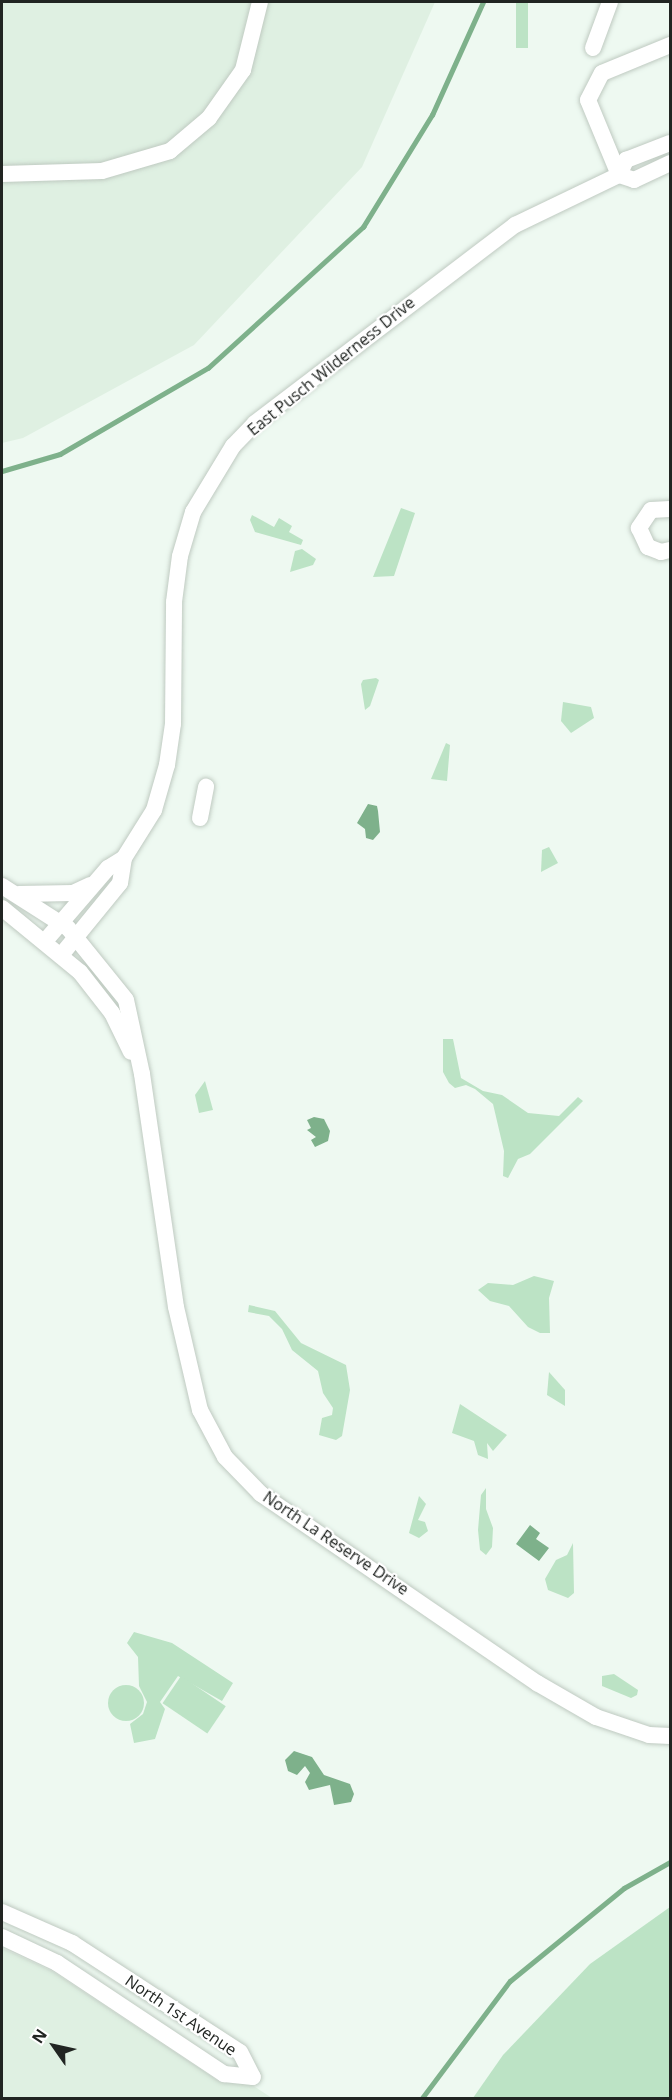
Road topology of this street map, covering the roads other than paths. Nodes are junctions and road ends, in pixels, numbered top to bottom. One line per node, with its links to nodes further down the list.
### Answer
1 (260, 2): 7 (street)
2 (610, 2): 4 (street)
3 (670, 45): 8 (street)
4 (593, 48)
5 (670, 142): 8 (street, East Pusch Wilderness Drive)
6 (670, 164): 8 (street, East Pusch Wilderness Drive)
7 (2, 174)
8 (619, 175): 13 (street, East Pusch Wilderness Drive)
9 (670, 509): 10 (street)
10 (670, 550)
11 (206, 787): 12 (street)
12 (200, 818)
13 (124, 858): 14 (street, East Pusch Wilderness Drive); 19 (street, East Pusch Wilderness Drive)
14 (96, 882): 16 (street, East Pusch Wilderness Drive); 18 (street, East Pusch Wilderness Drive)
15 (2, 886): 16 (street, North La Reserve Drive)
16 (18, 894): 18 (street, North La Reserve Drive)
17 (2, 908): 20 (street, North La Reserve Drive)
18 (60, 923): 19 (street, North La Reserve Drive); 20 (street, East Pusch Wilderness Drive)
19 (75, 938): 21 (street, East Pusch Wilderness Drive); 22 (street, North La Reserve Drive)
20 (46, 940): 21 (street, North La Reserve Drive)
21 (62, 954): 22 (street, North La Reserve Drive)
22 (142, 1074): 23 (street, North La Reserve Drive)
23 (670, 1736)
24 (2, 1912): 25 (street, North 1st Avenue)
25 (2, 1937)

